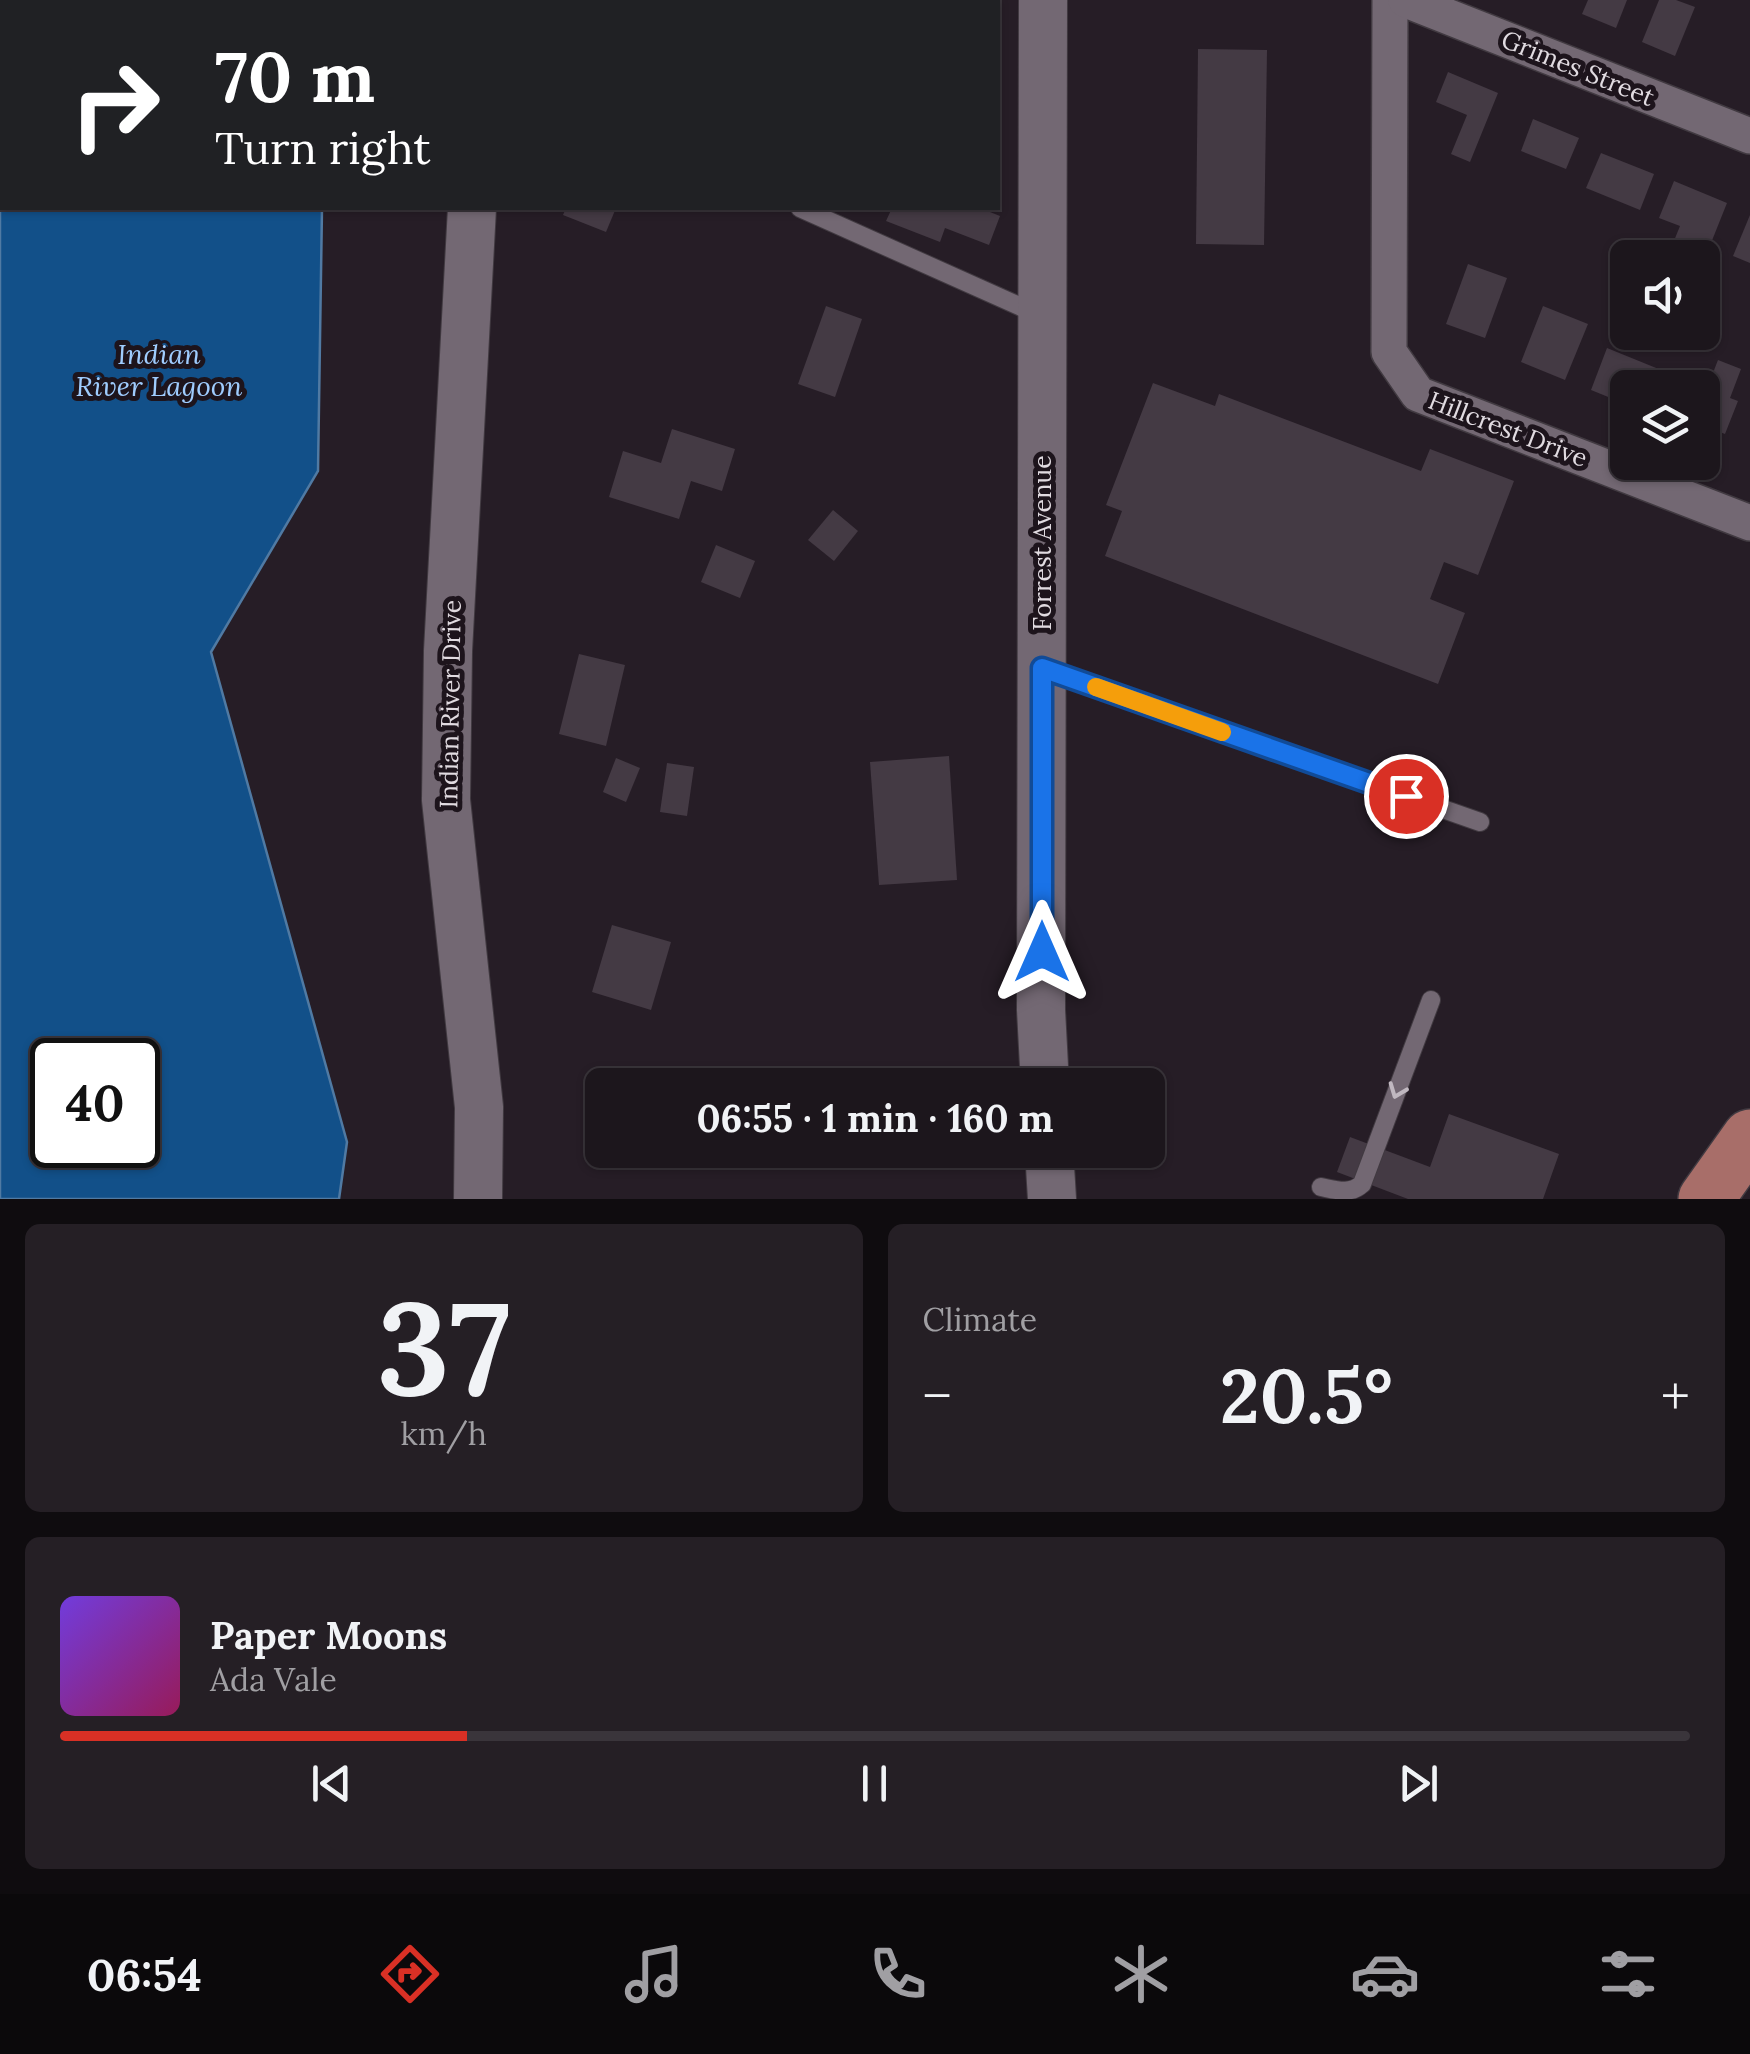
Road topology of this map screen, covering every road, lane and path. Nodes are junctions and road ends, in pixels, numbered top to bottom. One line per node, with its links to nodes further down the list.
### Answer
1 (1043, 0): 7 (street, Forrest Avenue)
2 (1390, 0): 8 (street, Hillcrest Drive)
3 (1406, 0): 4 (street, Grimes Street)
4 (1750, 136)
5 (472, 210): 16 (street, Indian River Drive)
6 (804, 210): 7 (lane)
7 (1042, 316): 9 (street, Forrest Avenue)
8 (1750, 524)
9 (1042, 668): 10 (lane); 12 (street, Forrest Avenue)
10 (1480, 822)
11 (1431, 1000): 15 (lane, one-way to 15)
12 (1044, 1068)
13 (1750, 1137): 18 (main road)
14 (1051, 1168): 17 (street)
15 (1321, 1187)
16 (478, 1199)
17 (1052, 1199)
18 (1706, 1199)

